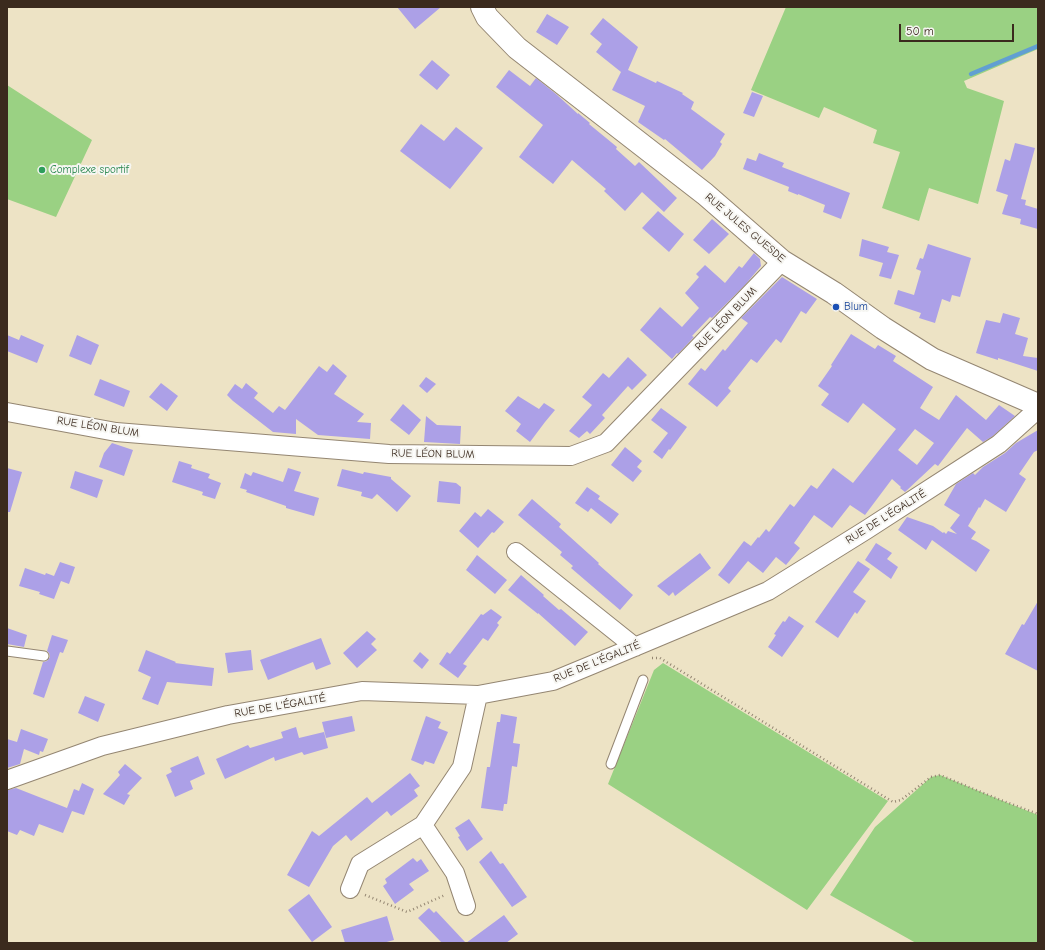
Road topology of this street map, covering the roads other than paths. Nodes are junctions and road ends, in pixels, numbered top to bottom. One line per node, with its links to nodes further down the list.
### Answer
1 (482, 7): 2 (street, RUE JULES GUESDE)
2 (782, 261): 3 (street, RUE JULES GUESDE); 5 (street, RUE LÉON BLUM)
3 (1038, 405)
4 (1038, 409): 7 (street, RUE DE L'ÉGALITÉ)
5 (7, 412)
6 (516, 552): 7 (street)
7 (635, 647): 11 (street, RUE DE L'ÉGALITÉ)
8 (7, 651): 9 (lane)
9 (44, 656)
10 (642, 680): 12 (lane)
11 (478, 694): 13 (street, RUE DE L'ÉGALITÉ); 14 (street)
12 (611, 764)
13 (7, 780)
14 (423, 825): 15 (street); 16 (street)
15 (350, 889)
16 (466, 906)

